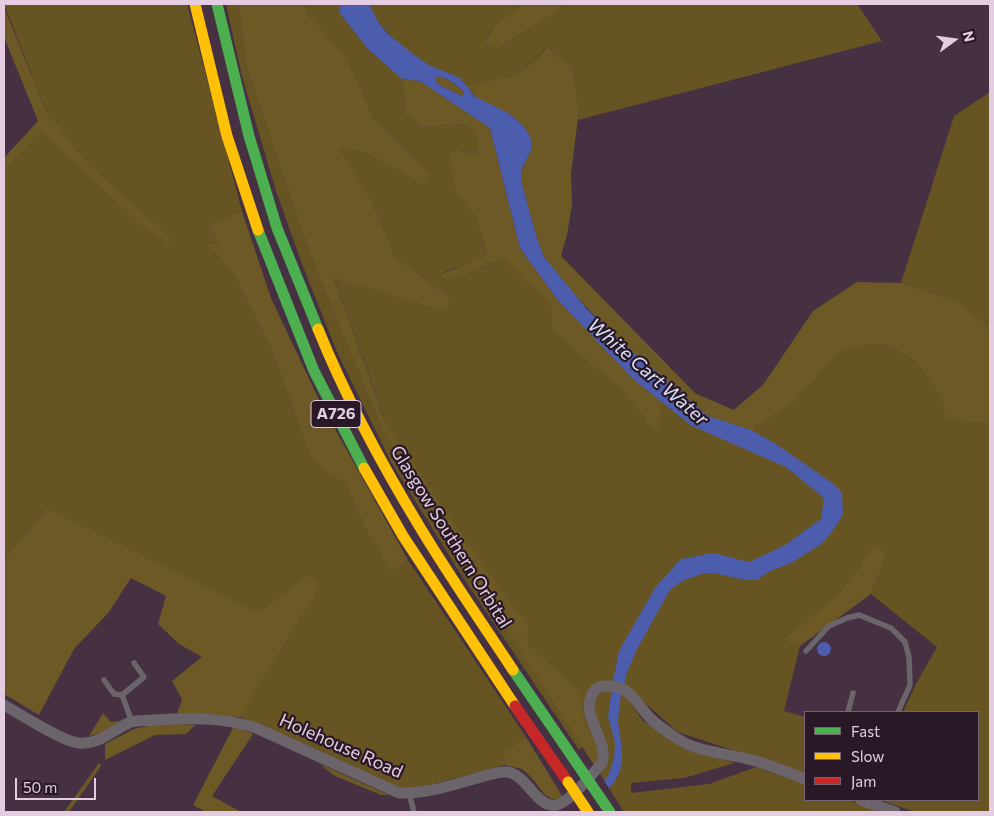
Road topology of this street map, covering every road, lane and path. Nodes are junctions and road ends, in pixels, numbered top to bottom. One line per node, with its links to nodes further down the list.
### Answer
1 (195, 4): 16 (highway, Glasgow Southern Orbital / A726, bridge)
2 (217, 4): 17 (highway, Glasgow Southern Orbital / A726, bridge)
3 (806, 651): 10 (lane)
4 (134, 663): 7 (lane)
5 (104, 680): 7 (lane)
6 (853, 693): 9 (lane)
7 (122, 695): 11 (lane)
8 (4, 705): 11 (street, Holehouse Road)
9 (848, 711)
10 (898, 711)
11 (132, 722): 13 (street, Holehouse Road)
12 (804, 779): 13 (street, Holehouse Road)
13 (409, 793): 15 (lane)
14 (864, 801): 18 (street)
15 (414, 812)
16 (588, 812)
17 (610, 812)
18 (895, 812)

